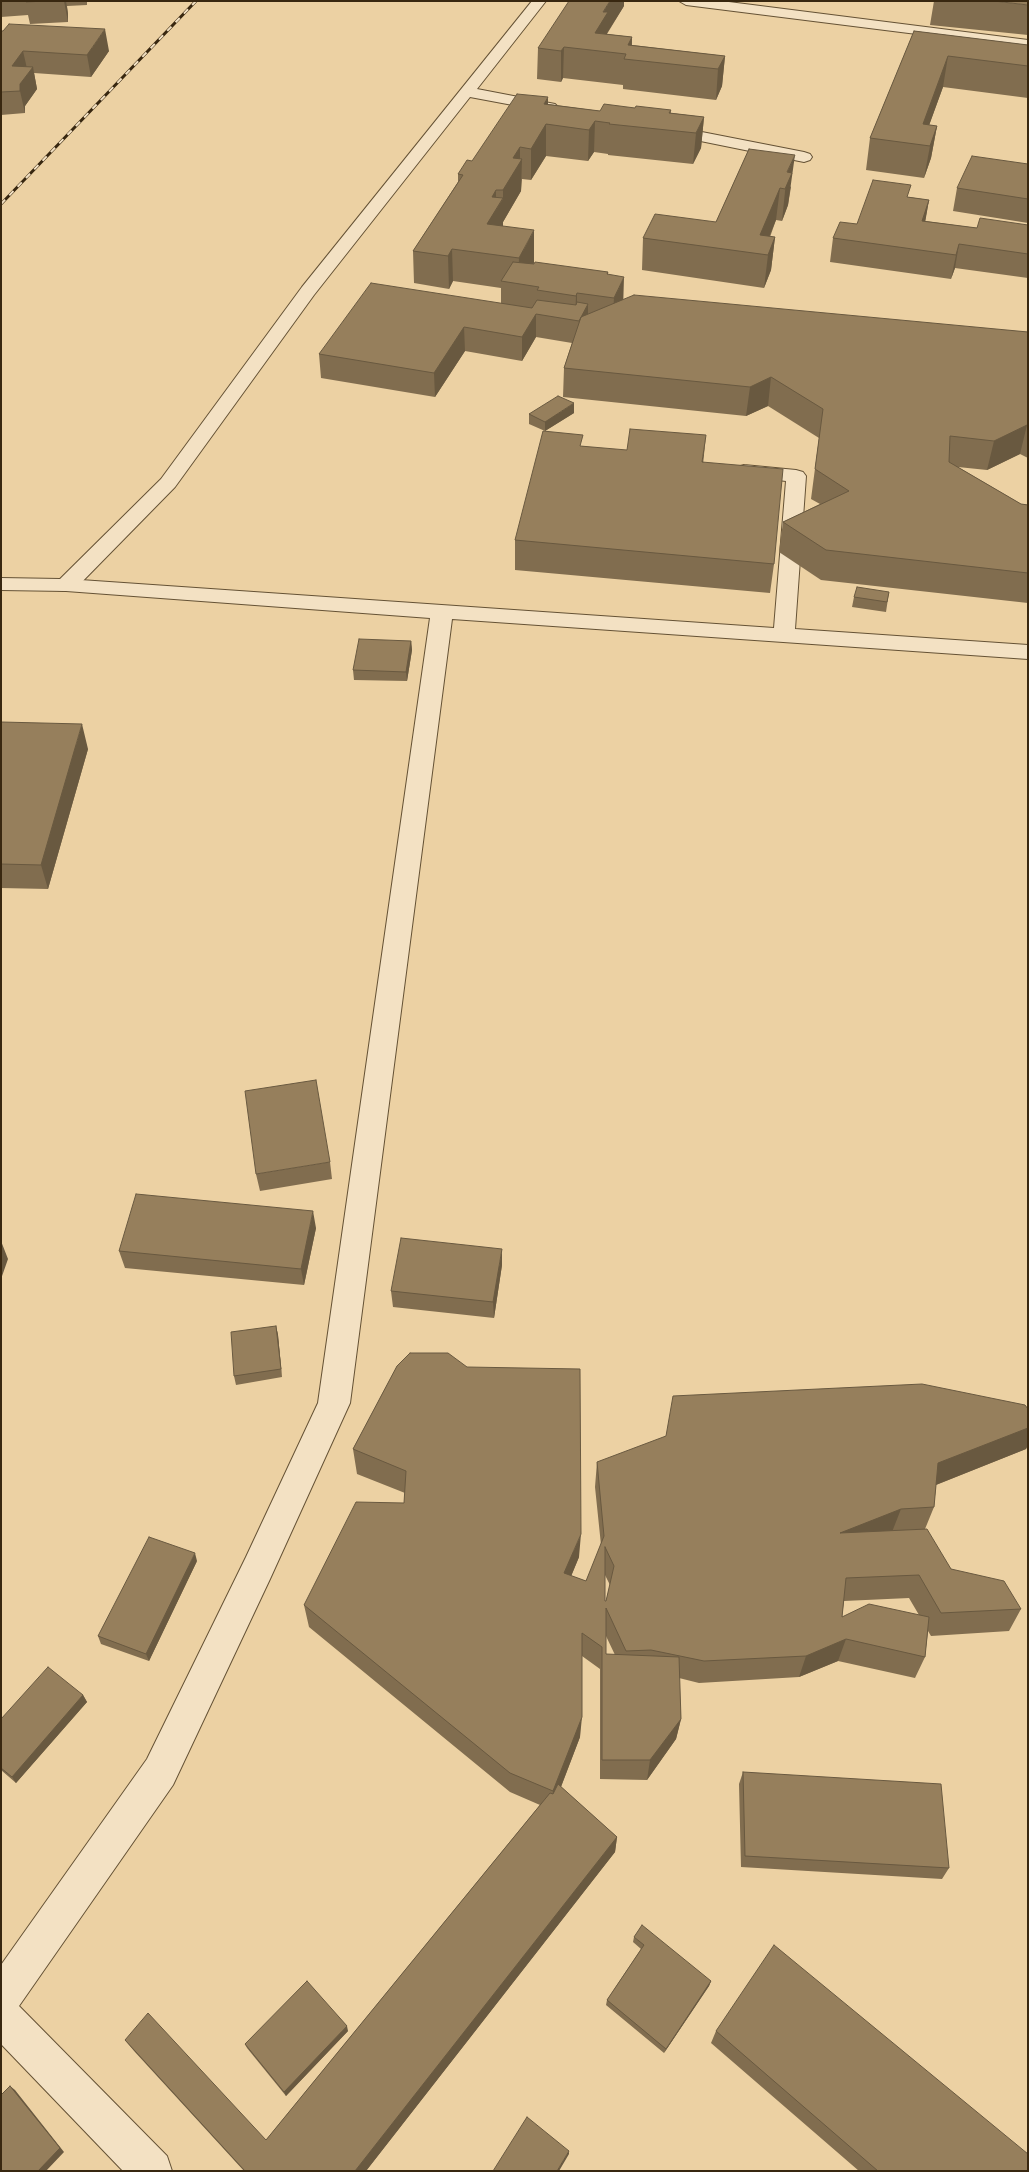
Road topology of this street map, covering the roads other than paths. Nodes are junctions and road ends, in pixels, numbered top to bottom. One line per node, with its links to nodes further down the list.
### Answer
1 (539, 1): 4 (street)
2 (686, 1): 3 (street)
3 (1028, 44)
4 (468, 92): 5 (street); 10 (street)
5 (565, 110)
6 (652, 127): 7 (street)
7 (804, 157)
8 (726, 469): 12 (street)
9 (1, 584): 10 (street)
10 (66, 585): 11 (street)
11 (442, 612): 12 (street); 14 (street)
12 (784, 635): 13 (street)
13 (1028, 652)
14 (1, 1999)
15 (1, 2016): 16 (street)
16 (152, 2171)

